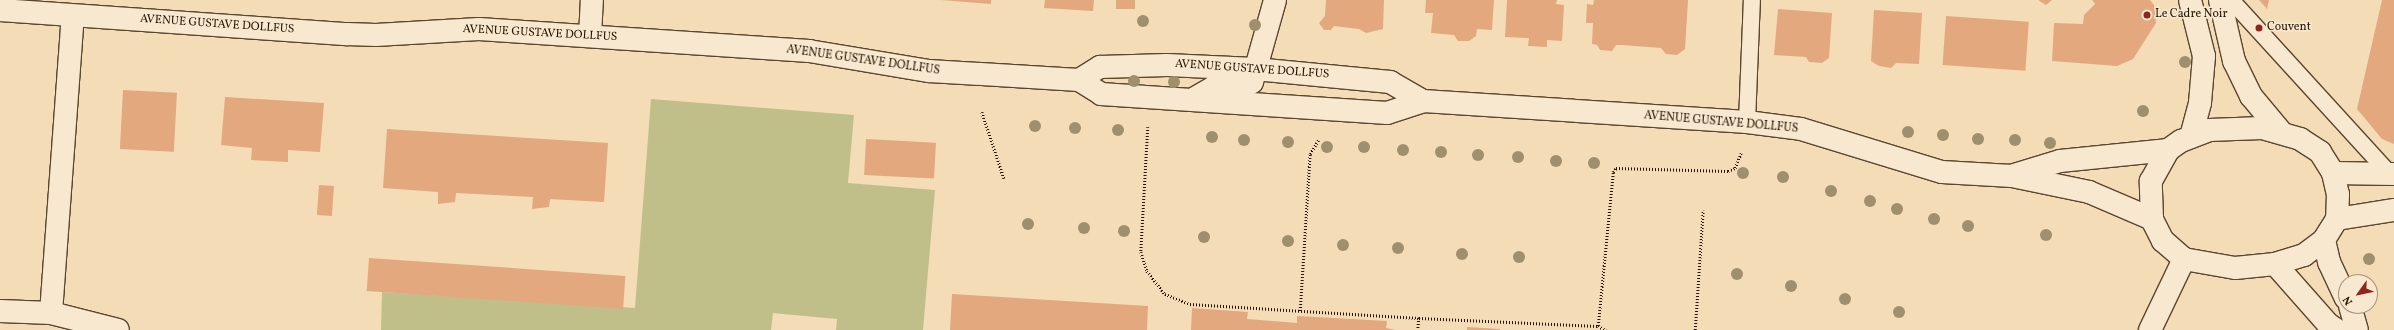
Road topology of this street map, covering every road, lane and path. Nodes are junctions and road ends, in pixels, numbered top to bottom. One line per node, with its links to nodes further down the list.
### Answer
1 (592, 0): 9 (main road)
2 (1275, 0): 10 (main road)
3 (1752, 0): 15 (lane)
4 (2190, 0): 19 (main road)
5 (2220, 0): 17 (main road)
6 (2231, 0): 23 (lane)
7 (0, 10): 8 (main road, AVENUE GUSTAVE DOLLFUS)
8 (73, 16): 9 (main road, AVENUE GUSTAVE DOLLFUS); 36 (main road)
9 (590, 36): 11 (main road, AVENUE GUSTAVE DOLLFUS)
10 (1255, 70): 11 (main road, AVENUE GUSTAVE DOLLFUS); 12 (main road); 13 (main road, AVENUE GUSTAVE DOLLFUS)
11 (1080, 80): 12 (main road, AVENUE GUSTAVE DOLLFUS)
12 (1195, 98): 13 (main road, AVENUE GUSTAVE DOLLFUS)
13 (1423, 101): 15 (main road, AVENUE GUSTAVE DOLLFUS)
14 (982, 112): 25 (path)
15 (1747, 122): 24 (main road, AVENUE GUSTAVE DOLLFUS)
16 (1148, 126): 35 (path)
17 (2281, 132): 19 (main road); 22 (main road)
18 (1322, 134): 35 (path)
19 (2192, 137): 21 (main road)
20 (1743, 147): 39 (path)
21 (2168, 150): 24 (main road, AVENUE GUSTAVE DOLLFUS); 28 (main road)
22 (2333, 173): 23 (main road); 29 (main road)
23 (2392, 174)
24 (2012, 176): 28 (main road, AVENUE GUSTAVE DOLLFUS)
25 (1004, 178)
26 (1703, 210): 43 (path)
27 (2394, 210): 29 (main road)
28 (2152, 219): 31 (main road)
29 (2337, 219): 30 (main road)
30 (2324, 240): 32 (main road); 33 (main road)
31 (2184, 259): 32 (main road); 44 (main road)
32 (2276, 264): 45 (main road)
33 (2338, 281)
34 (0, 311): 36 (main road)
35 (1300, 311): 38 (path)
36 (51, 313): 40 (main road)
37 (2352, 314): 46 (main road)
38 (1419, 318): 39 (path); 41 (path)
39 (1598, 326): 42 (path)
40 (118, 330)
41 (1418, 330)
42 (1606, 330)
43 (1695, 330)
44 (2150, 330)
45 (2337, 330)
46 (2357, 330)

